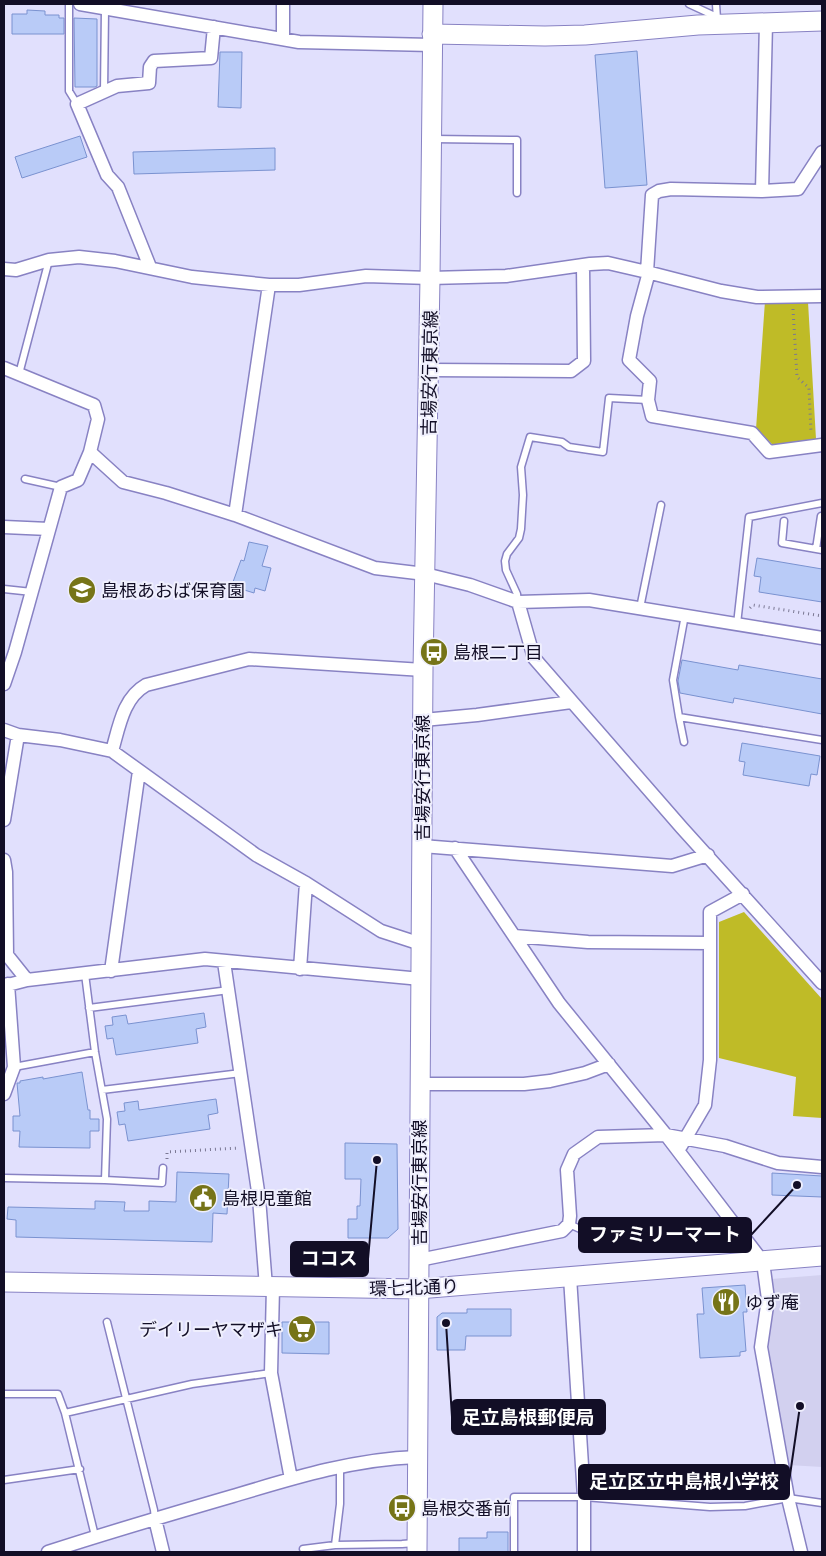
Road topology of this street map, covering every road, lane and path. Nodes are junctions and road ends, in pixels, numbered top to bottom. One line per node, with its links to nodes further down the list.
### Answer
1 (69, 4): 15 (lane)
2 (80, 4): 7 (street)
3 (283, 4): 12 (street)
4 (432, 4): 13 (main road, 吉場安行東京線)
5 (689, 4): 8 (lane)
6 (716, 4): 8 (lane)
7 (99, 6): 11 (street); 14 (lane)
8 (718, 21): 10 (main road); 13 (main road)
9 (822, 21): 10 (main road)
10 (766, 23): 18 (street)
11 (214, 27): 12 (street); 14 (street)
12 (283, 39): 13 (street)
13 (432, 40): 16 (main road, 吉場安行東京線)
14 (104, 92): 15 (street)
15 (77, 104): 22 (street)
16 (431, 139): 19 (lane); 25 (main road, 吉場安行東京線)
17 (822, 152): 18 (street)
18 (762, 191): 24 (street)
19 (517, 192)
20 (49, 260): 22 (street); 23 (street); 31 (lane)
21 (584, 265): 24 (street); 25 (street); 30 (street)
22 (150, 268): 26 (street)
23 (4, 269)
24 (648, 272): 27 (street); 32 (street)
25 (430, 278): 26 (street); 30 (main road, 吉場安行東京線)
26 (270, 285): 39 (street)
27 (792, 296): 28 (street); 33 (path)
28 (822, 296)
29 (4, 368): 31 (street)
30 (429, 370): 45 (main road, 吉場安行東京線)
31 (19, 374): 34 (street)
32 (648, 400): 33 (street); 48 (lane)
33 (817, 446)
34 (90, 452): 36 (street); 39 (street)
35 (25, 479): 36 (lane)
36 (62, 487): 43 (street)
37 (822, 503): 53 (lane)
38 (661, 505): 49 (lane)
39 (235, 515): 45 (street)
40 (821, 516): 44 (lane)
41 (784, 521): 44 (lane)
42 (4, 527): 43 (street)
43 (49, 530): 47 (street)
44 (819, 549)
45 (425, 574): 48 (street); 55 (main road, 吉場安行東京線)
46 (4, 589): 47 (lane)
47 (32, 592): 56 (street)
48 (518, 602): 49 (street); 57 (street)
49 (640, 608): 51 (street)
50 (747, 611): 52 (path)
51 (685, 616): 53 (street); 58 (lane)
52 (822, 616)
53 (736, 624): 54 (street)
54 (822, 638)
55 (423, 670): 59 (main road, 吉場安行東京線); 64 (street)
56 (4, 684)
57 (571, 702): 59 (street); 70 (street)
58 (679, 717): 62 (lane); 63 (lane)
59 (423, 720): 68 (main road, 吉場安行東京線)
60 (4, 730): 61 (street)
61 (18, 735): 64 (street); 65 (street)
62 (822, 740)
63 (684, 742)
64 (112, 751): 66 (street)
65 (9, 759): 67 (street)
66 (139, 770): 72 (street); 79 (street)
67 (4, 820)
68 (422, 846): 69 (street); 76 (main road, 吉場安行東京線)
69 (455, 848): 70 (street); 74 (street)
70 (708, 855): 73 (street)
71 (4, 860): 82 (street)
72 (306, 883): 76 (street); 78 (street)
73 (743, 894): 75 (street); 83 (street)
74 (514, 936): 75 (street); 88 (street)
75 (710, 943): 95 (street)
76 (421, 944): 81 (main road, 吉場安行東京線)
77 (224, 962): 78 (street); 79 (street); 85 (street)
78 (300, 969): 81 (street)
79 (111, 971): 80 (street)
80 (85, 974): 82 (street); 86 (lane)
81 (421, 979): 91 (main road, 吉場安行東京線)
82 (27, 980): 84 (street)
83 (822, 983)
84 (6, 985): 89 (street)
85 (229, 990): 86 (lane); 90 (street)
86 (89, 1008): 87 (lane)
87 (94, 1052): 89 (lane); 92 (lane)
88 (609, 1064): 91 (street); 94 (street)
89 (14, 1067): 93 (street)
90 (241, 1073): 92 (lane); 96 (street)
91 (420, 1084): 104 (main road, 吉場安行東京線)
92 (102, 1090): 100 (lane)
93 (4, 1094)
94 (666, 1135): 95 (street); 102 (street)
95 (681, 1145): 97 (street); 101 (street)
96 (252, 1147): 98 (path); 108 (street)
97 (822, 1167)
98 (163, 1168): 100 (lane)
99 (4, 1178): 100 (lane)
100 (105, 1180)
101 (734, 1223): 102 (lane); 105 (street)
102 (569, 1224): 104 (street)
103 (822, 1256): 105 (main road, 環七北通り)
104 (419, 1260): 109 (main road, 吉場安行東京線)
105 (763, 1262): 106 (main road, 環七北通り); 121 (street)
106 (570, 1277): 109 (main road, 環七北通り); 120 (street)
107 (4, 1282): 108 (main road, 環七北通り)
108 (270, 1287): 109 (main road, 環七北通り); 111 (street)
109 (418, 1289): 115 (main road, 吉場安行東京線)
110 (106, 1322): 113 (lane)
111 (271, 1373): 113 (lane); 118 (street)
112 (4, 1394): 114 (lane)
113 (126, 1398): 114 (lane); 123 (lane)
114 (65, 1412): 117 (lane)
115 (418, 1457): 116 (street); 126 (main road, 吉場安行東京線)
116 (340, 1466): 118 (street); 125 (lane)
117 (80, 1469): 119 (lane); 124 (lane)
118 (291, 1479): 123 (street)
119 (4, 1480)
120 (584, 1497): 121 (lane); 131 (lane); 132 (street)
121 (788, 1498): 122 (lane); 133 (street)
122 (822, 1503)
123 (154, 1519): 124 (street); 130 (street)
124 (95, 1536): 128 (street)
125 (335, 1545): 126 (lane); 127 (lane)
126 (417, 1547)
127 (302, 1548)
128 (62, 1550): 129 (street)
129 (48, 1552)
130 (163, 1552)
131 (514, 1552)
132 (584, 1552)
133 (802, 1552)

